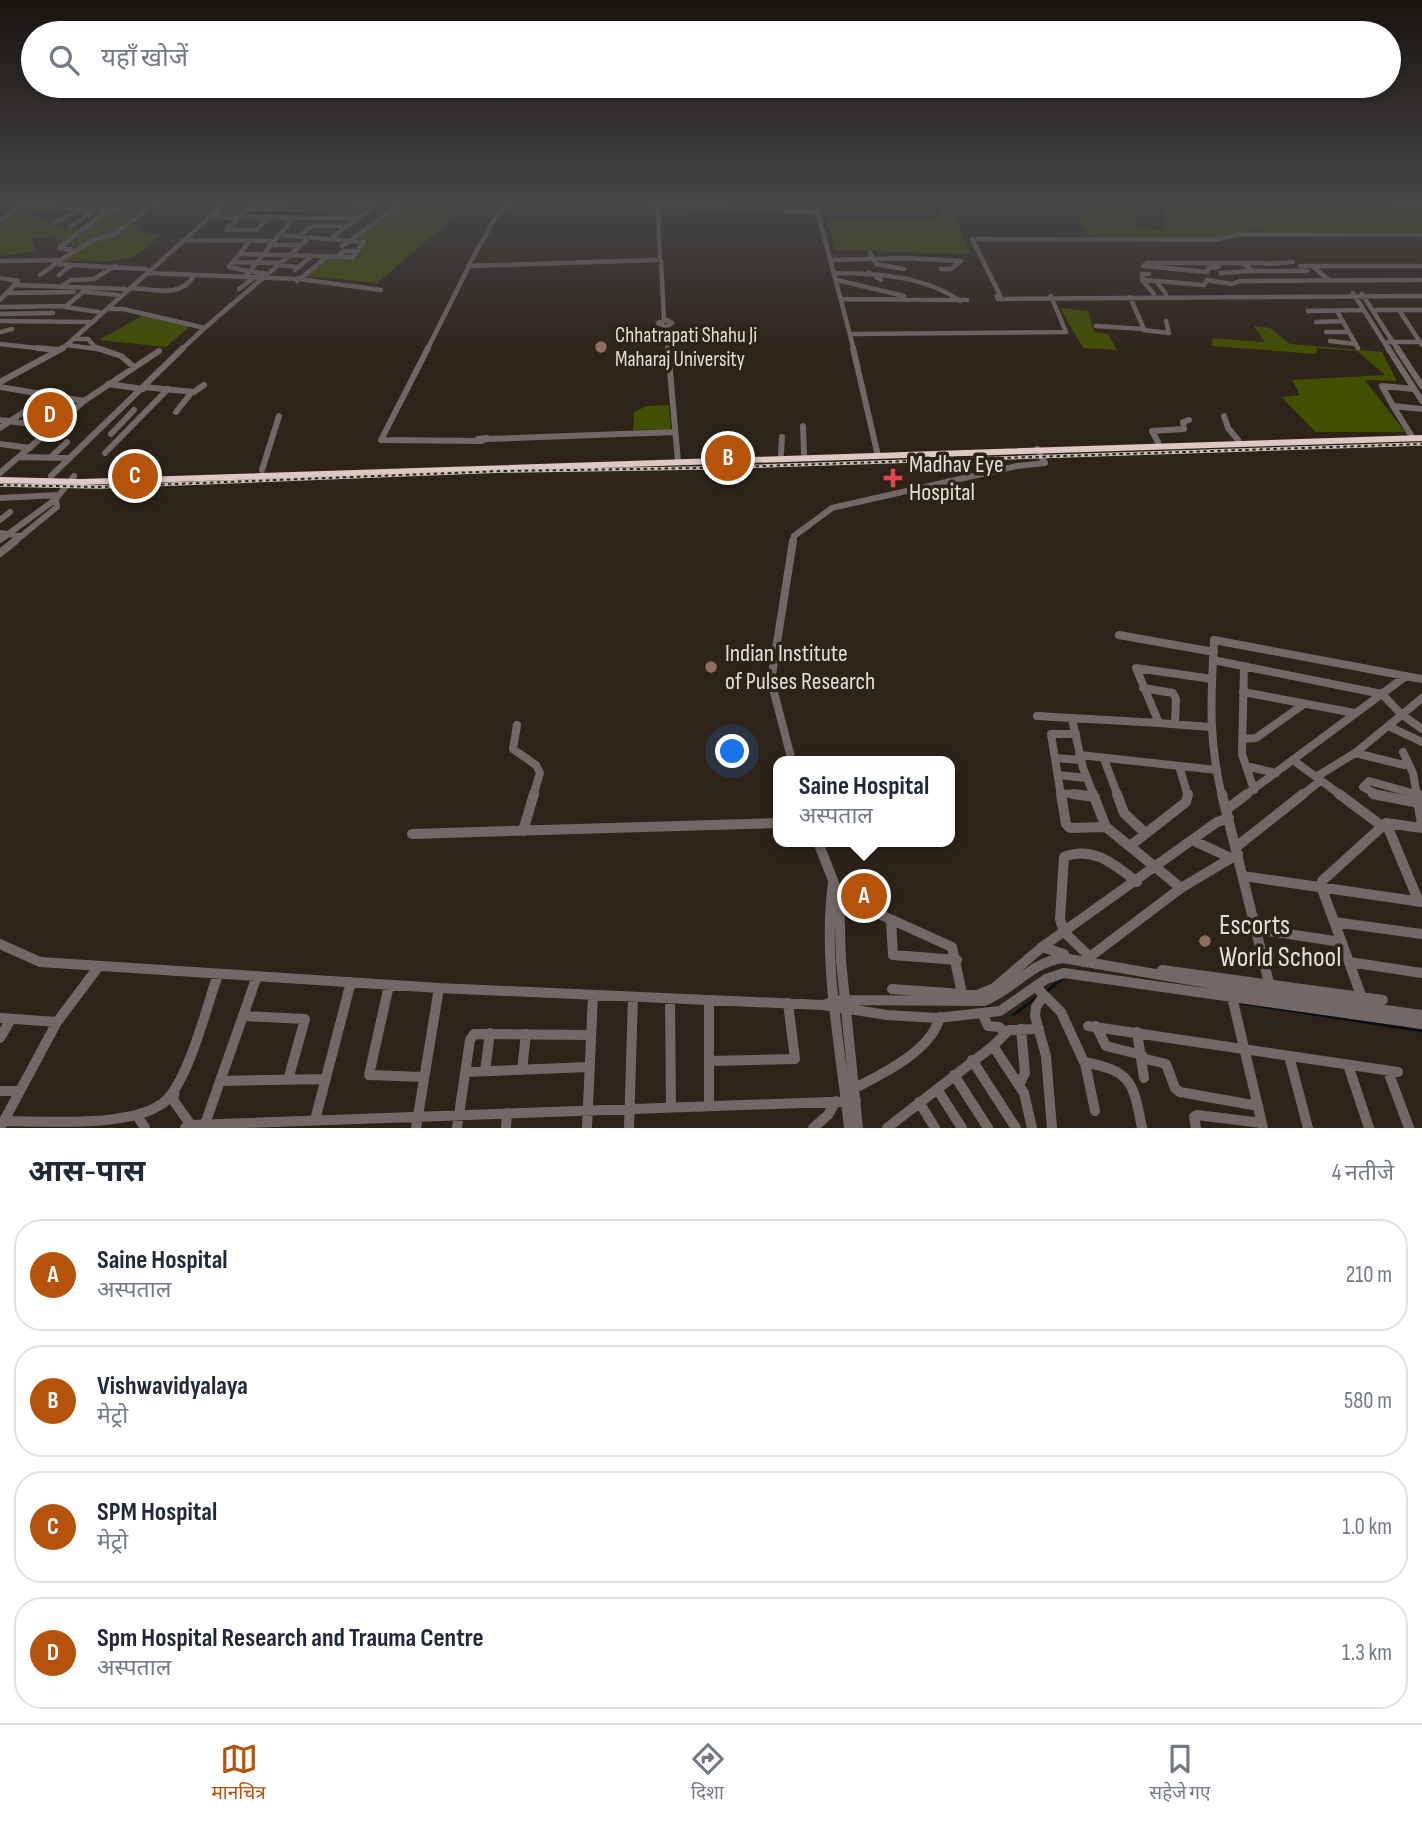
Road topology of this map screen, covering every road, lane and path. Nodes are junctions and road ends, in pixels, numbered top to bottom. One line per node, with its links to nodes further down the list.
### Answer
1 (290, 254): 28 (street)
2 (68, 255): 21 (street)
3 (164, 255): 49 (street)
4 (240, 255): 22 (street)
5 (248, 255): 23 (street)
6 (261, 255): 43 (street)
7 (298, 255): 8 (street)
8 (302, 255): 14 (street); 33 (street)
9 (356, 255): 15 (street)
10 (476, 255): 30 (street)
11 (659, 255): 17 (street)
12 (830, 255): 19 (street)
13 (980, 255): 98 (street)
14 (312, 256): 15 (street); 33 (street)
15 (328, 256): 66 (street)
16 (872, 258): 18 (street); 25 (street); 25 (street)
17 (659, 259): 30 (street); 166 (street)
18 (856, 259): 19 (street); 41 (street)
19 (831, 260): 50 (street)
20 (0, 261): 21 (street)
21 (56, 262): 29 (street); 53 (street)
22 (233, 262): 23 (street); 43 (street)
23 (244, 262): 43 (street)
24 (1293, 262): 27 (street)
25 (902, 263): 42 (street)
26 (1243, 263): 27 (street); 44 (street); 44 (street)
27 (1265, 263): 45 (street)
28 (279, 264): 33 (street); 43 (street); 56 (street)
29 (70, 265): 31 (street); 54 (street)
30 (471, 265): 166 (street)
31 (88, 266): 32 (street); 48 (street)
32 (116, 266): 49 (street); 78 (street)
33 (288, 266)
34 (1313, 266): 35 (street); 46 (street); 71 (street)
35 (1332, 266): 36 (street); 72 (street)
36 (1348, 266): 37 (street); 73 (street)
37 (1370, 266): 38 (street); 63 (street)
38 (1384, 266): 39 (street); 64 (street)
39 (1408, 266): 40 (street); 59 (street)
40 (1422, 266)
41 (852, 267)
42 (940, 269)
43 (249, 270): 49 (street); 56 (street)
44 (1252, 271): 45 (street)
45 (1274, 271): 46 (street); 69 (street)
46 (1307, 271): 70 (street)
47 (869, 272): 50 (street); 61 (street); 101 (street)
48 (77, 273)
49 (144, 273): 55 (street); 81 (street)
50 (835, 273): 60 (street)
51 (12, 274): 57 (street)
52 (1149, 274): 62 (street)
53 (40, 275)
54 (58, 275)
55 (193, 276): 58 (street); 81 (street)
56 (265, 277): 58 (street); 66 (street); 123 (street)
57 (3, 278): 75 (street)
58 (252, 279): 83 (street)
59 (1422, 279): 65 (street)
60 (837, 280): 76 (street); 102 (street)
61 (881, 280)
62 (1143, 280): 67 (street); 91 (street)
63 (1388, 280): 64 (street); 73 (street)
64 (1404, 280): 65 (street)
65 (1414, 280): 80 (street)
66 (299, 281): 85 (street)
67 (1156, 281): 74 (street); 92 (street)
68 (1266, 281): 69 (street); 77 (street); 95 (street)
69 (1284, 281): 70 (street)
70 (1317, 281): 71 (street)
71 (1329, 281): 72 (street)
72 (1348, 281): 73 (street)
73 (1364, 281)
74 (1180, 284): 77 (street); 88 (street)
75 (16, 285): 78 (street); 87 (street)
76 (862, 285): 100 (street); 103 (street)
77 (1205, 285): 89 (street)
78 (62, 286): 82 (street)
79 (1219, 286): 90 (street)
80 (1422, 287)
81 (127, 288): 84 (street); 94 (street); 108 (street)
82 (76, 289): 84 (street); 87 (street); 105 (street)
83 (239, 289)
84 (88, 290): 94 (street); 105 (street)
85 (382, 290)
86 (923, 291): 101 (street)
87 (7, 293): 104 (street)
88 (1189, 293): 89 (street); 92 (street)
89 (1209, 293): 90 (street)
90 (1226, 293): 95 (street)
91 (1154, 294): 92 (street); 98 (street)
92 (1166, 294)
93 (1422, 294): 97 (street)
94 (118, 295): 108 (street)
95 (1281, 295): 96 (street); 99 (street)
96 (1354, 295): 97 (street); 109 (street)
97 (1363, 295): 110 (street)
98 (1052, 297): 99 (street); 129 (street)
99 (1130, 297): 125 (street)
100 (908, 298): 101 (street); 103 (street)
101 (921, 298)
102 (842, 299): 103 (street); 129 (street)
103 (867, 299)
104 (0, 300)
105 (76, 300): 106 (street)
106 (66, 306): 107 (street); 108 (street)
107 (0, 307)
108 (103, 310): 120 (street); 123 (street); 130 (street)
109 (1363, 310): 114 (street); 132 (street)
110 (1373, 310): 111 (street); 133 (street)
111 (1399, 310): 112 (street); 134 (street)
112 (1422, 310)
113 (1308, 311): 114 (street)
114 (1337, 311): 119 (street)
115 (53, 313): 116 (street)
116 (0, 314)
117 (0, 321): 120 (street)
118 (1166, 321): 125 (street)
119 (1343, 321): 121 (street); 128 (street)
120 (89, 322): 138 (street)
121 (1316, 322)
122 (1096, 326): 125 (street)
123 (205, 328): 145 (street)
124 (12, 329): 126 (street)
125 (1143, 330)
126 (0, 332)
127 (1326, 332): 128 (street)
128 (1349, 332): 131 (street)
129 (850, 334): 180 (street)
130 (74, 339): 136 (street); 137 (street)
131 (1330, 341)
132 (1383, 341): 133 (street); 147 (street)
133 (1391, 342): 134 (street); 144 (street)
134 (1421, 343)
135 (0, 344): 138 (street)
136 (67, 345): 137 (street); 141 (street)
137 (95, 347): 140 (street)
138 (57, 350): 141 (street)
139 (159, 351): 140 (street)
140 (134, 367): 142 (street)
141 (0, 383): 149 (street)
142 (107, 384): 145 (street); 150 (street)
143 (204, 385): 148 (street)
144 (1422, 386)
145 (144, 388): 146 (street); 184 (street)
146 (168, 389): 148 (street); 161 (street)
147 (1414, 389): 151 (street); 152 (street)
148 (192, 392): 155 (street)
149 (49, 395): 150 (street); 162 (street)
150 (84, 401): 164 (street)
151 (1422, 401)
152 (1394, 406): 153 (street); 168 (street)
153 (1422, 409)
154 (134, 410): 159 (street)
155 (176, 412)
156 (279, 416): 186 (street)
157 (1224, 416): 172 (street)
158 (0, 420): 162 (street)
159 (124, 420): 161 (street); 167 (street)
160 (1189, 420): 174 (street)
161 (137, 421): 178 (street)
162 (10, 422): 164 (street); 165 (street)
163 (803, 426): 179 (street)
164 (54, 427): 176 (street)
165 (0, 428)
166 (675, 432): 185 (street)
167 (111, 434)
168 (1411, 435): 169 (highway); 171 (highway)
169 (1422, 436): 171 (highway)
170 (782, 437): 181 (street)
171 (1346, 438): 172 (highway); 177 (highway)
172 (1238, 440): 174 (highway)
173 (66, 442): 183 (street)
174 (1158, 442): 180 (highway)
175 (0, 444): 176 (street)
176 (30, 448): 182 (street)
177 (1037, 449): 180 (highway); 223 (street)
178 (105, 453)
179 (804, 453): 180 (highway); 181 (highway)
180 (877, 453): 185 (highway)
181 (781, 454): 185 (highway)
182 (19, 457): 183 (street); 188 (street)
183 (51, 458): 184 (street)
184 (70, 458): 189 (street)
185 (678, 460): 187 (highway)
186 (262, 470): 187 (highway); 191 (highway)
187 (354, 470): 191 (highway)
188 (0, 473): 189 (highway)
189 (51, 476): 191 (highway)
190 (0, 480): 191 (highway)
191 (64, 489): 192 (street); 193 (street); 194 (street)
192 (0, 498)
193 (4, 533): 194 (street); 195 (street)
194 (22, 536): 196 (street)
195 (0, 540)
196 (0, 553)
197 (1119, 635): 198 (street)
198 (1214, 656): 199 (street); 200 (street); 201 (street)
199 (1244, 667): 204 (street); 205 (street)
200 (1406, 676): 202 (street); 205 (street)
201 (1212, 679): 203 (street); 216 (street)
202 (1422, 679)
203 (1143, 688): 212 (street); 213 (street)
204 (1243, 692): 207 (street); 219 (street)
205 (1382, 694): 208 (street); 209 (street)
206 (1422, 698): 209 (street)
207 (1304, 704): 208 (street); 219 (street)
208 (1355, 713): 227 (street)
209 (1401, 714): 215 (street); 217 (street)
210 (1037, 716): 211 (street)
211 (1072, 719): 212 (street); 218 (street)
212 (1159, 723): 213 (street)
213 (1175, 724): 216 (street)
214 (517, 725): 245 (street)
215 (1388, 726): 220 (street); 222 (street)
216 (1210, 727): 231 (street)
217 (1422, 729)
218 (1076, 734): 224 (street); 225 (street)
219 (1242, 739): 230 (street)
220 (1422, 742)
221 (1403, 752): 239 (street)
222 (1355, 754): 228 (street); 235 (street)
223 (791, 756)
224 (1080, 757): 225 (street); 226 (street); 234 (street)
225 (1055, 758): 233 (street)
226 (1104, 759): 229 (street); 246 (street)
227 (1293, 760): 232 (street); 235 (street)
228 (1404, 765)
229 (1179, 766): 231 (street); 249 (street)
230 (1246, 766): 232 (street); 236 (street)
231 (1217, 770): 240 (street)
232 (1276, 773): 236 (street)
233 (1058, 775): 234 (street); 237 (street)
234 (1087, 778): 238 (street)
235 (1318, 779): 242 (street); 251 (street)
236 (1254, 790): 240 (street)
237 (1061, 793): 238 (street); 244 (street)
238 (1095, 797): 244 (street)
239 (1420, 798): 239 (street); 243 (street)
240 (1228, 814): 248 (street); 251 (street)
241 (773, 823): 245 (street)
242 (1384, 825): 243 (street); 257 (street); 259 (street)
243 (1422, 826)
244 (1106, 827): 249 (street)
245 (523, 831): 247 (street)
246 (1143, 831)
247 (412, 834)
248 (1192, 841): 251 (street); 252 (street)
249 (1130, 846): 252 (street)
250 (820, 847): 254 (street)
251 (1235, 853): 253 (street); 256 (street)
252 (1158, 867): 255 (street); 256 (street)
253 (1243, 876): 257 (street); 262 (street)
254 (833, 882): 258 (street); 290 (street)
255 (1137, 882): 263 (street); 263 (street)
256 (1181, 888): 268 (street)
257 (1322, 889): 259 (street); 261 (street)
258 (839, 896): 260 (street); 290 (street)
259 (1420, 902)
260 (891, 920): 269 (street); 269 (street)
261 (1334, 922): 264 (street); 265 (street)
262 (1255, 929): 265 (street); 280 (street)
263 (1064, 932): 267 (street); 268 (street)
264 (1422, 934)
265 (1341, 942): 270 (street)
266 (0, 944): 271 (street)
267 (1042, 947): 268 (street); 284 (street)
268 (1086, 959): 280 (street); 284 (street)
269 (957, 960): 284 (street)
270 (1349, 962): 272 (street); 288 (street)
271 (99, 966): 273 (street); 296 (street)
272 (1422, 973)
273 (218, 974): 274 (street); 324 (street)
274 (257, 976): 275 (street); 293 (street)
275 (351, 982): 276 (street); 321 (street)
276 (389, 985): 277 (street); 319 (street)
277 (439, 988): 281 (street); 319 (street)
278 (892, 989): 284 (street)
279 (1040, 991): 283 (street); 291 (street); 299 (street); 312 (street)
280 (1271, 994): 283 (street); 288 (street); 297 (street)
281 (593, 995): 282 (street); 304 (street)
282 (633, 997): 285 (street); 334 (street)
283 (1232, 997): 307 (street)
284 (963, 998): 290 (street)
285 (670, 999): 286 (street); 333 (street)
286 (709, 1000): 289 (street); 311 (street)
287 (1383, 1000): 288 (street)
288 (1363, 1002): 292 (street)
289 (788, 1003): 290 (street); 311 (street)
290 (841, 1005): 294 (street); 329 (street)
291 (983, 1015): 294 (street); 302 (street)
292 (1422, 1015)
293 (243, 1016): 322 (street); 323 (street)
294 (940, 1017): 329 (street)
295 (5, 1019): 296 (street); 305 (street)
296 (57, 1022): 328 (street)
297 (1422, 1024)
298 (1021, 1029): 299 (street); 302 (street); 325 (street)
299 (1039, 1029): 359 (street)
300 (1137, 1032): 307 (street); 308 (street); 308 (street)
301 (490, 1033): 303 (street); 316 (street); 317 (street)
302 (1006, 1033): 306 (street)
303 (527, 1034): 304 (street); 315 (street)
304 (589, 1035): 314 (street)
305 (0, 1038)
306 (993, 1046): 310 (street); 325 (street)
307 (1244, 1050): 309 (street); 332 (street)
308 (1142, 1056): 320 (street); 332 (street)
309 (1289, 1056): 313 (street); 362 (street)
310 (972, 1060): 318 (street); 357 (street)
311 (709, 1061): 331 (street)
312 (1085, 1063): 336 (street); 360 (street)
313 (1348, 1065): 363 (street); 364 (street)
314 (588, 1067): 315 (street); 335 (street)
315 (522, 1070): 317 (street)
316 (465, 1072): 317 (street); 340 (street)
317 (485, 1072)
318 (954, 1075): 326 (street); 356 (street)
319 (424, 1077): 339 (street)
320 (1144, 1078)
321 (326, 1079): 322 (street); 341 (street)
322 (288, 1080): 323 (street)
323 (221, 1081): 344 (street)
324 (176, 1085): 338 (street); 344 (street)
325 (1019, 1085): 358 (street)
326 (937, 1089): 330 (street); 355 (street)
327 (0, 1091): 328 (street)
328 (19, 1091): 342 (street)
329 (848, 1098): 331 (street); 350 (street); 351 (street); 352 (street)
330 (919, 1102): 353 (street); 354 (street)
331 (709, 1105): 333 (street)
332 (1258, 1106): 346 (street)
333 (671, 1107): 334 (street)
334 (629, 1109): 335 (street); 349 (street)
335 (588, 1111): 337 (street); 348 (street)
336 (1095, 1111)
337 (507, 1113): 340 (street); 347 (street)
338 (142, 1122): 342 (street)
339 (417, 1122): 340 (street); 341 (street)
340 (457, 1122)
341 (320, 1123): 343 (street)
342 (2, 1124)
343 (285, 1125): 345 (street)
344 (196, 1126): 345 (street)
345 (244, 1126)
346 (1263, 1126): 361 (street)
347 (506, 1128)
348 (587, 1128)
349 (628, 1128)
350 (813, 1128)
351 (849, 1128)
352 (858, 1128)
353 (887, 1128)
354 (934, 1128)
355 (962, 1128)
356 (988, 1128)
357 (1016, 1128)
358 (1032, 1128)
359 (1052, 1128)
360 (1142, 1128)
361 (1196, 1128)
362 (1308, 1128)
363 (1369, 1128)
364 (1409, 1128)

